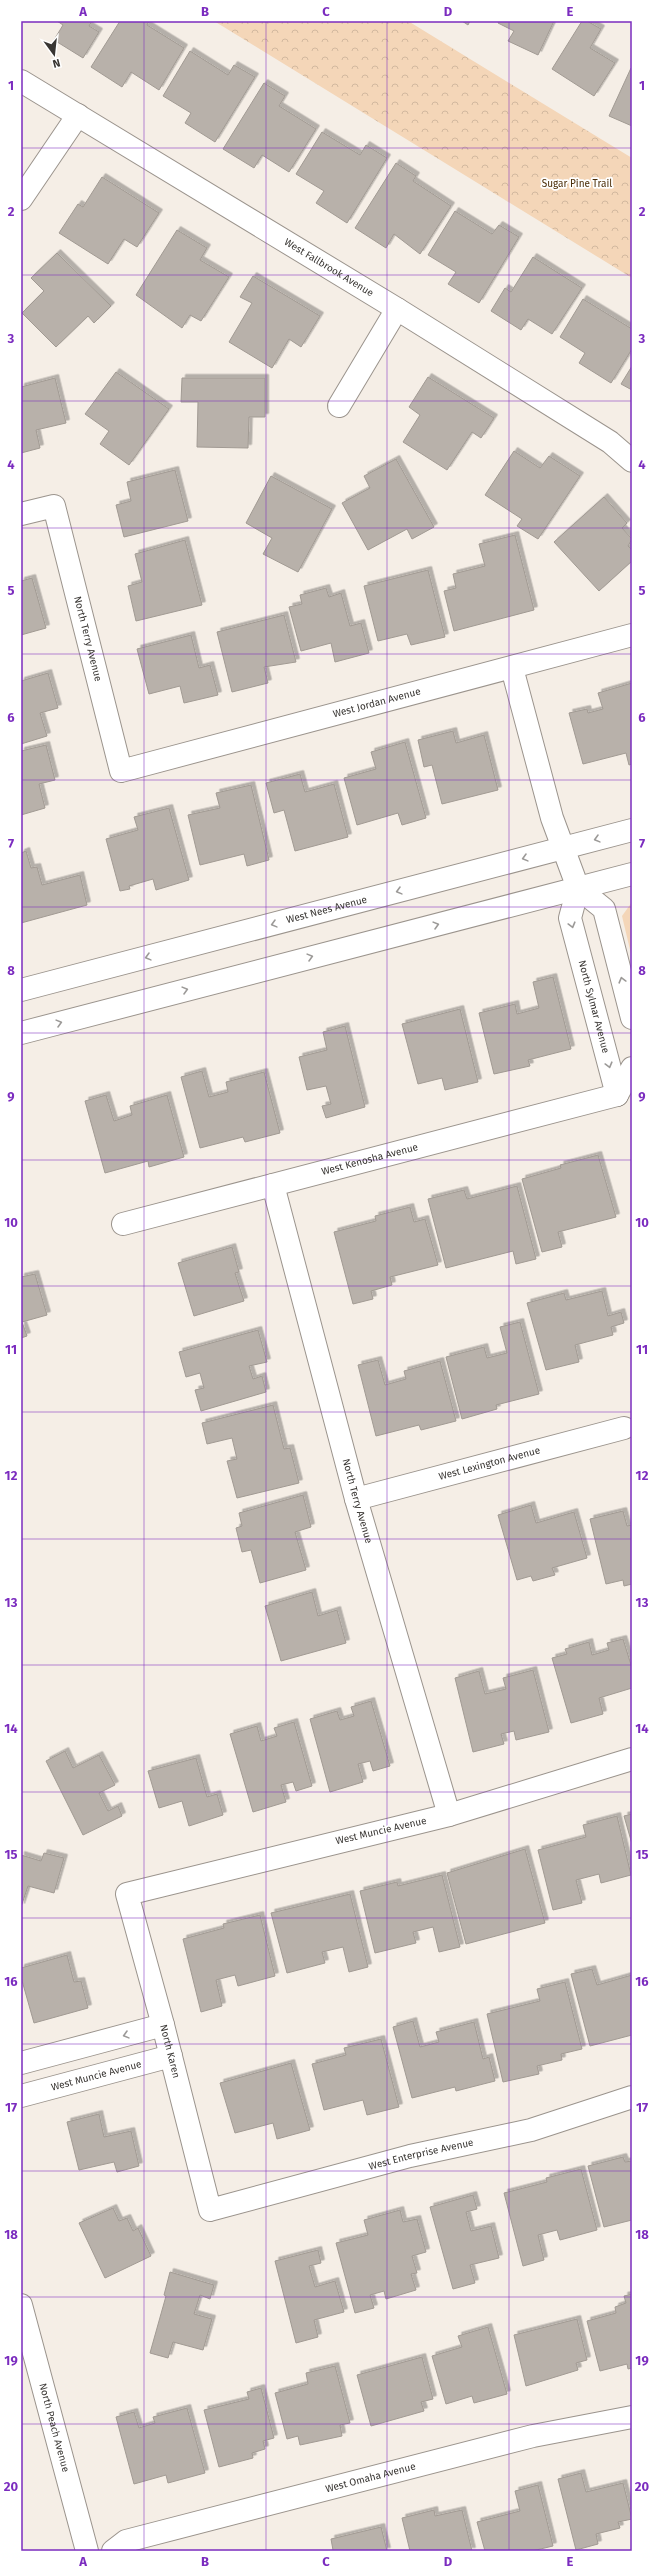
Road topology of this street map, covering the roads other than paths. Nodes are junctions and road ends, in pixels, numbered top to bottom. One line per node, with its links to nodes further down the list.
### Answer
1 (21, 81): 2 (street, West Fallbrook Avenue)
2 (78, 115): 3 (street); 4 (street, West Fallbrook Avenue)
3 (21, 199)
4 (397, 309): 5 (street); 6 (street, West Fallbrook Avenue)
5 (339, 406)
6 (632, 461)
7 (21, 514): 10 (street, North Terry Avenue)
8 (632, 635): 9 (street, West Jordan Avenue)
9 (512, 668): 10 (street, West Jordan Avenue); 12 (street)
10 (121, 771)
11 (632, 830): 12 (street, West Nees Avenue, one-way to 12)
12 (563, 848): 14 (street); 15 (street, West Nees Avenue, one-way to 15)
13 (632, 874): 14 (street)
14 (578, 888): 16 (street, one-way to 14); 17 (street, one-way to 14); 19 (street, North Sylmar Avenue, one-way to 19)
15 (21, 990)
16 (632, 1018)
17 (21, 1033)
18 (632, 1068): 19 (street)
19 (617, 1095): 20 (street, West Kenosha Avenue)
20 (273, 1185): 21 (street, West Kenosha Avenue); 23 (street, North Terry Avenue)
21 (123, 1224)
22 (624, 1428): 23 (street, West Lexington Avenue)
23 (356, 1500): 25 (street, North Terry Avenue)
24 (632, 1759): 25 (street, West Muncie Avenue)
25 (449, 1815): 26 (street, West Muncie Avenue)
26 (127, 1894): 27 (street, North Karen)
27 (163, 2025): 28 (street, North Karen); 29 (street, one-way to 29)
28 (171, 2056): 30 (street, West Muncie Avenue); 32 (street, North Karen)
29 (21, 2063)
30 (21, 2096)
31 (632, 2097): 32 (street, West Enterprise Avenue)
32 (210, 2210)
33 (21, 2305): 35 (street, North Peach Avenue)
34 (632, 2417): 36 (street, West Omaha Avenue)
35 (87, 2551)
36 (113, 2551)

